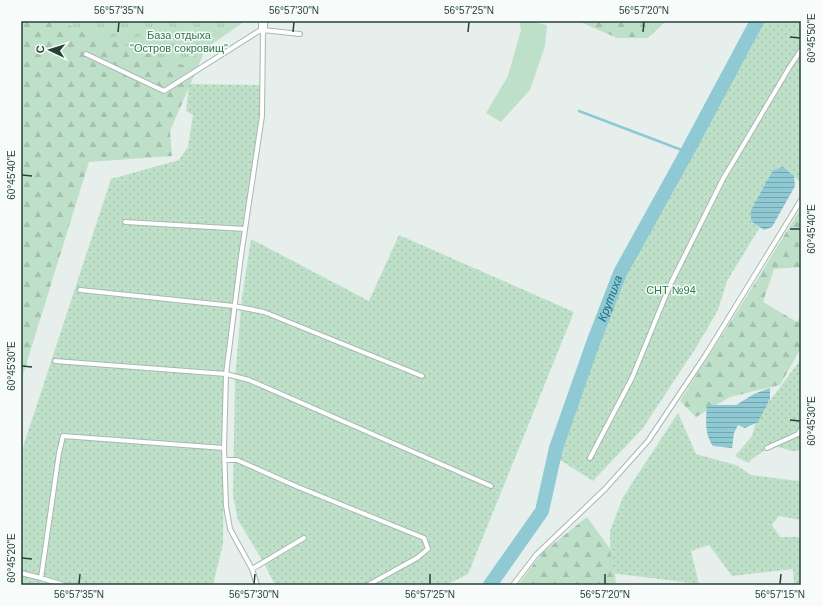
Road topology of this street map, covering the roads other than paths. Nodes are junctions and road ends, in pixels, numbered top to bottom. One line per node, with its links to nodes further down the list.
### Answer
1 (263, 21): 2 (street)
2 (263, 30): 3 (lane); 5 (lane); 8 (lane)
3 (300, 34)
4 (801, 50): 17 (lane)
5 (86, 54)
6 (801, 200): 27 (lane)
7 (125, 222): 8 (lane)
8 (245, 229): 10 (lane)
9 (80, 290): 10 (lane)
10 (234, 306): 12 (lane); 13 (lane)
11 (55, 361): 12 (lane)
12 (226, 374): 15 (lane); 19 (lane)
13 (422, 376)
14 (801, 428): 16 (lane)
15 (224, 448): 18 (lane); 23 (lane)
16 (767, 448)
17 (590, 458)
18 (224, 460): 21 (lane); 26 (lane)
19 (491, 486)
20 (304, 538): 21 (lane)
21 (252, 569): 25 (lane)
22 (21, 573): 23 (lane)
23 (41, 578): 24 (lane)
24 (64, 585)
25 (257, 585)
26 (368, 585)
27 (513, 585)

